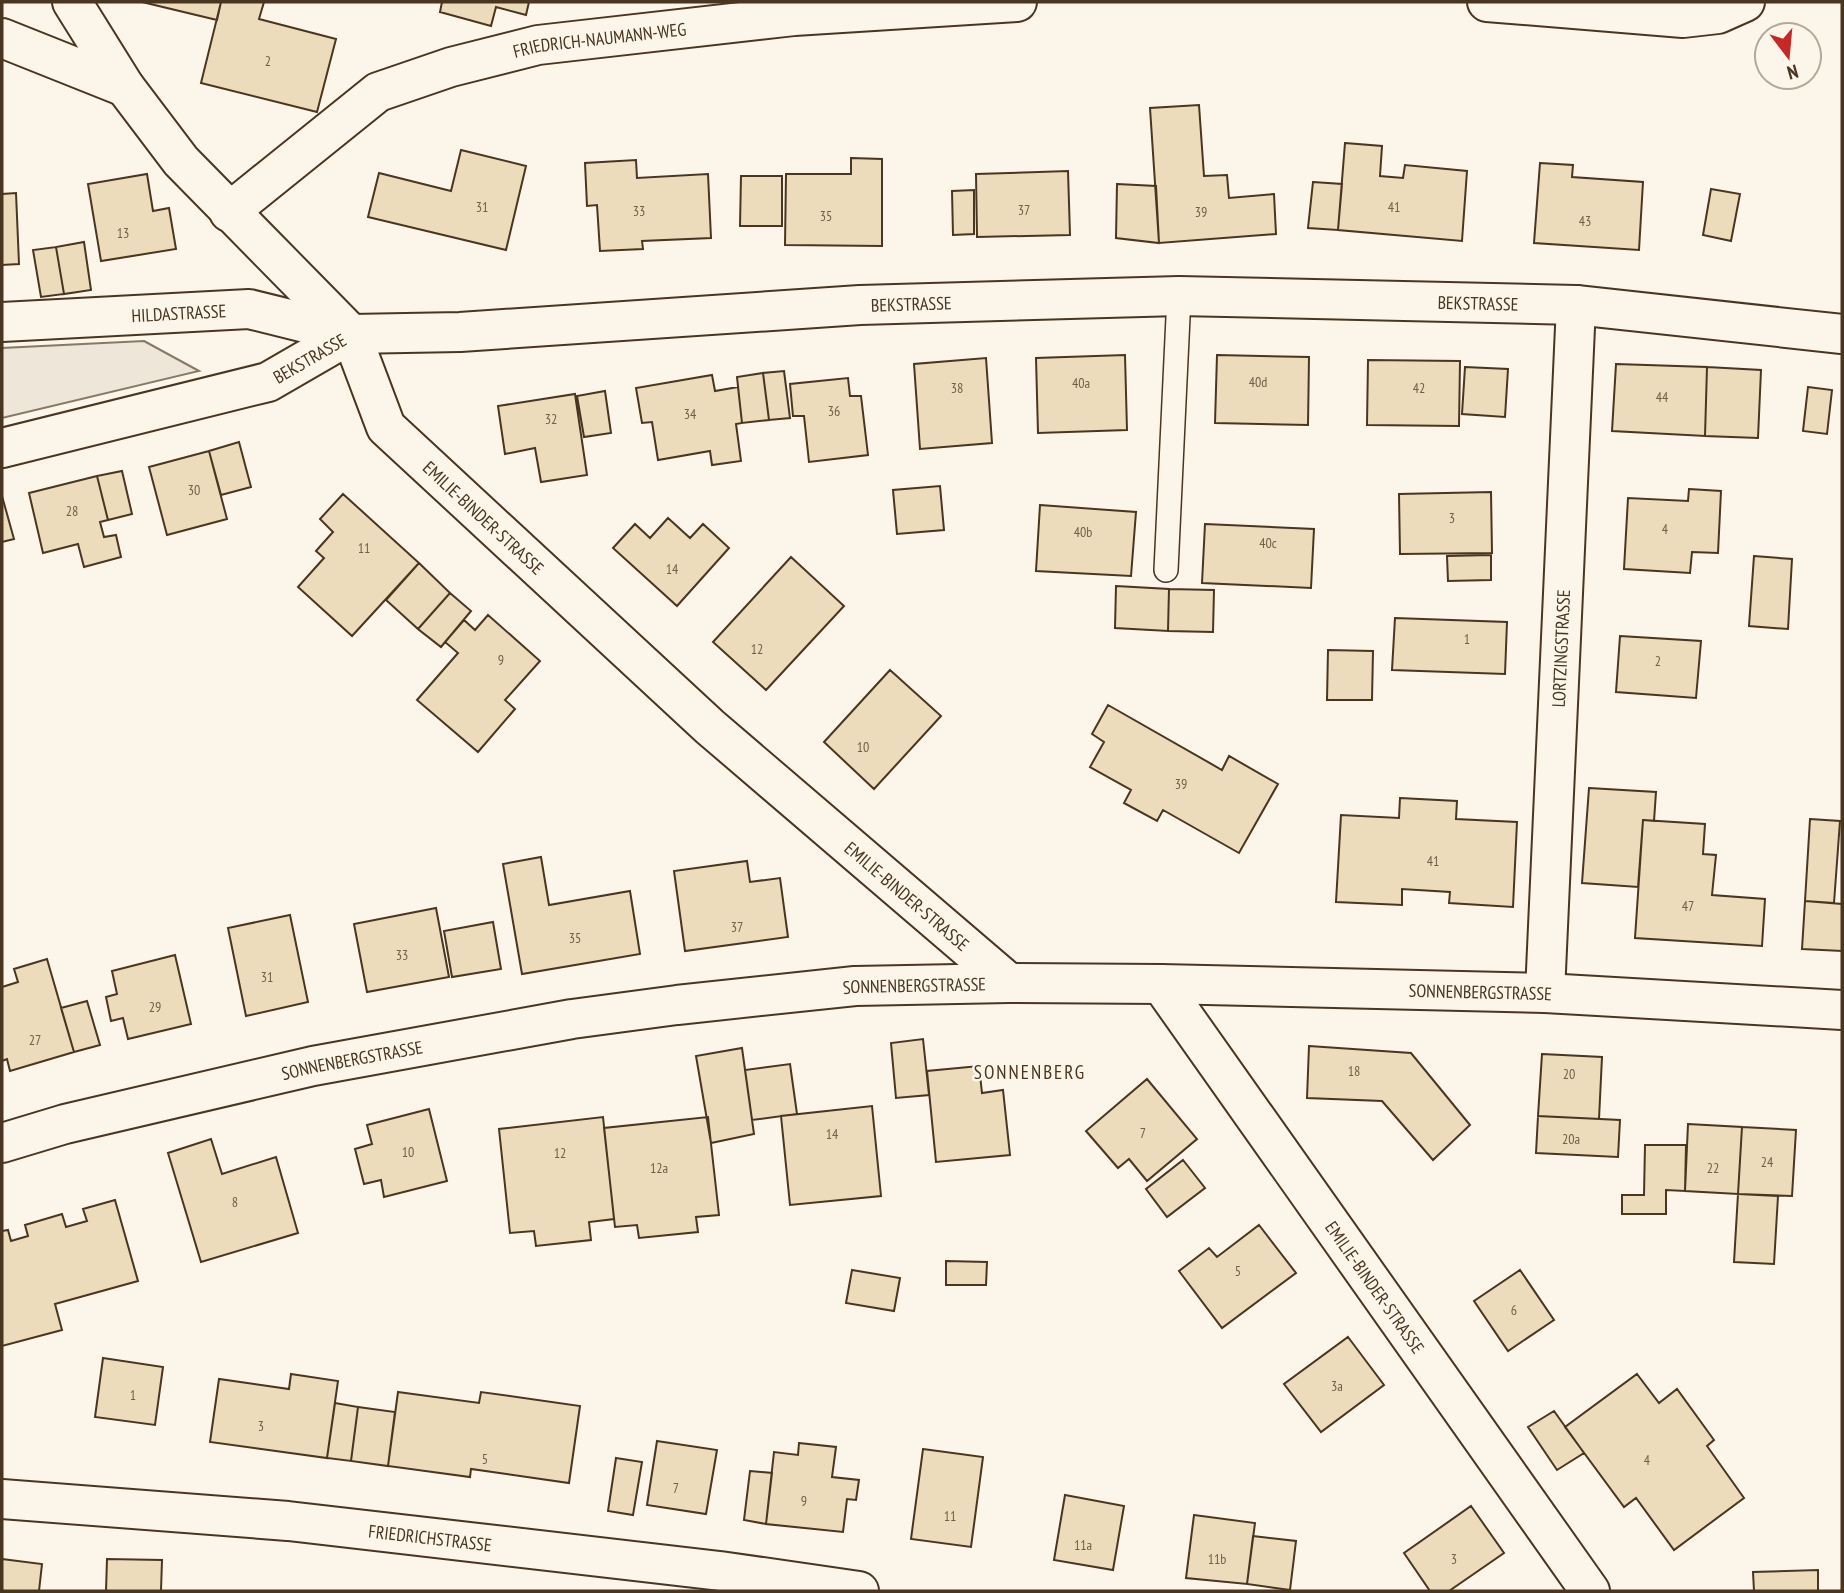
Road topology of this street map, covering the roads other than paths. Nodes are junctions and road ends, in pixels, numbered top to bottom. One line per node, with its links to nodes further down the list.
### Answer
1 (72, 2): 6 (street, EMILIE-BINDER-STRASSE)
2 (1017, 2): 7 (street, FRIEDRICH-NAUMANN-WEG)
3 (1487, 2): 4 (street)
4 (1745, 2)
5 (2, 38): 6 (street)
6 (125, 87): 7 (street, EMILIE-BINDER-STRASSE)
7 (229, 212): 11 (street, EMILIE-BINDER-STRASSE)
8 (1179, 296): 9 (street, BEKSTRASSE); 11 (street, BEKSTRASSE); 14 (lane)
9 (1576, 305): 12 (street, BEKSTRASSE); 17 (street, LORTZINGSTRASSE)
10 (2, 322): 11 (street, HILDASTRASSE)
11 (351, 334): 13 (street, BEKSTRASSE); 15 (street, EMILIE-BINDER-STRASSE)
12 (1842, 334)
13 (2, 448)
14 (1166, 570)
15 (1009, 983): 16 (street, SONNENBERGSTRASSE); 19 (street, SONNENBERGSTRASSE)
16 (1161, 984): 17 (street, SONNENBERGSTRASSE); 22 (street, EMILIE-BINDER-STRASSE)
17 (1545, 993): 18 (street, SONNENBERGSTRASSE)
18 (1842, 1010)
19 (2, 1143)
20 (2, 1499): 21 (street, FRIEDRICHSTRASSE)
21 (859, 1591)
22 (1590, 1591)

